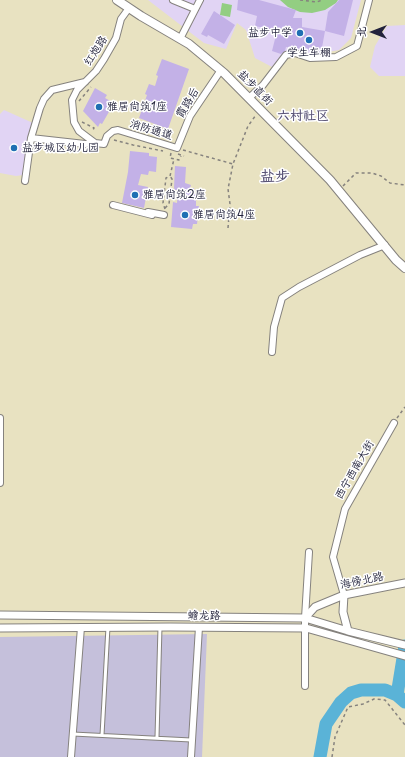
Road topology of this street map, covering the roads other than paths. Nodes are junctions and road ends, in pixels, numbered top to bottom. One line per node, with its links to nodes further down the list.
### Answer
1 (117, 0): 5 (main road, 盐步直街)
2 (173, 0): 6 (street)
3 (200, 0): 6 (street)
4 (369, 0): 10 (street)
5 (129, 8): 7 (main road, 盐步直街); 9 (street, 红炮路)
6 (195, 9): 7 (street)
7 (180, 39): 8 (main road, 盐步直街)
8 (221, 70): 10 (main road, 盐步直街); 13 (street, 霞路后)
9 (85, 82): 11 (street); 12 (street, 红炮路)
10 (249, 98): 19 (main road, 盐步直街)
11 (32, 138): 12 (street); 14 (street)
12 (95, 143): 13 (street, 消防通道)
13 (177, 148)
14 (25, 181)
15 (113, 205): 16 (street)
16 (136, 210): 17 (street); 18 (street)
17 (152, 215)
18 (164, 215)
19 (385, 245): 20 (main road, 盐步直街); 21 (street)
20 (405, 268)
21 (272, 352)
22 (0, 418): 24 (street)
23 (394, 423): 27 (street, 西宁西南大街)
24 (0, 483)
25 (309, 552): 32 (street)
26 (405, 583): 27 (street, 海傍北路)
27 (344, 595): 32 (street, 海傍北路); 39 (street)
28 (0, 615): 29 (street, 蟾龙路)
29 (81, 616): 30 (street, 蟾龙路); 33 (street)
30 (160, 617): 31 (street, 蟾龙路); 35 (street)
31 (199, 617): 32 (street, 蟾龙路); 36 (street)
32 (305, 618): 38 (street); 39 (street, 蟾龙路)
33 (81, 627): 34 (street, 蟾龙路); 37 (street, 蟾龙路); 43 (street)
34 (108, 627): 35 (street, 蟾龙路); 44 (lane)
35 (160, 627): 36 (street, 蟾龙路); 45 (lane)
36 (199, 627): 38 (street, 蟾龙路); 46 (street)
37 (0, 628)
38 (306, 628): 41 (street, 蟾龙路); 42 (street)
39 (348, 630): 40 (street, 蟾龙路)
40 (405, 645)
41 (405, 656)
42 (305, 686)
43 (73, 734): 44 (lane); 47 (street)
44 (102, 735): 45 (lane)
45 (157, 737): 46 (lane)
46 (191, 740): 48 (street)
47 (71, 757)
48 (191, 757)

